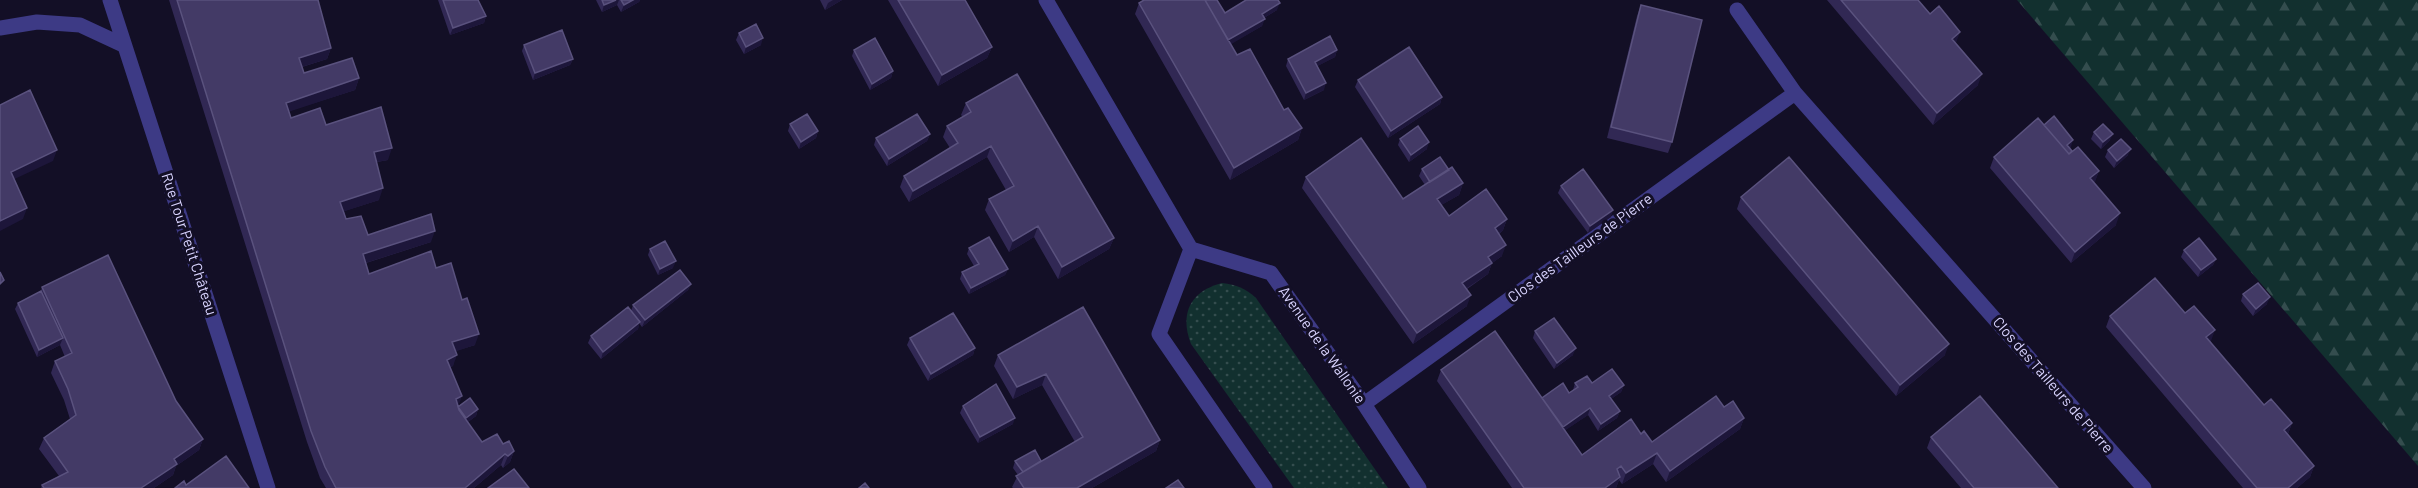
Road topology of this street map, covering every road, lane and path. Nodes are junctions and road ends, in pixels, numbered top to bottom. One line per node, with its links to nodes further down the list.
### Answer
1 (110, 0): 5 (street, Rue Tour Petit Château)
2 (1046, 0): 7 (street)
3 (1737, 10): 6 (street, Clos des Tailleurs de Pierre)
4 (0, 28): 5 (street)
5 (123, 45): 9 (street, Rue Tour Petit Château)
6 (1796, 93): 8 (street, Clos des Tailleurs de Pierre); 12 (street, Clos des Tailleurs de Pierre)
7 (1191, 249): 8 (street, Avenue de la Wallonie); 10 (street)
8 (1364, 404): 11 (street, Avenue de la Wallonie)
9 (268, 488)
10 (1265, 488)
11 (1419, 488)
12 (2144, 488)

